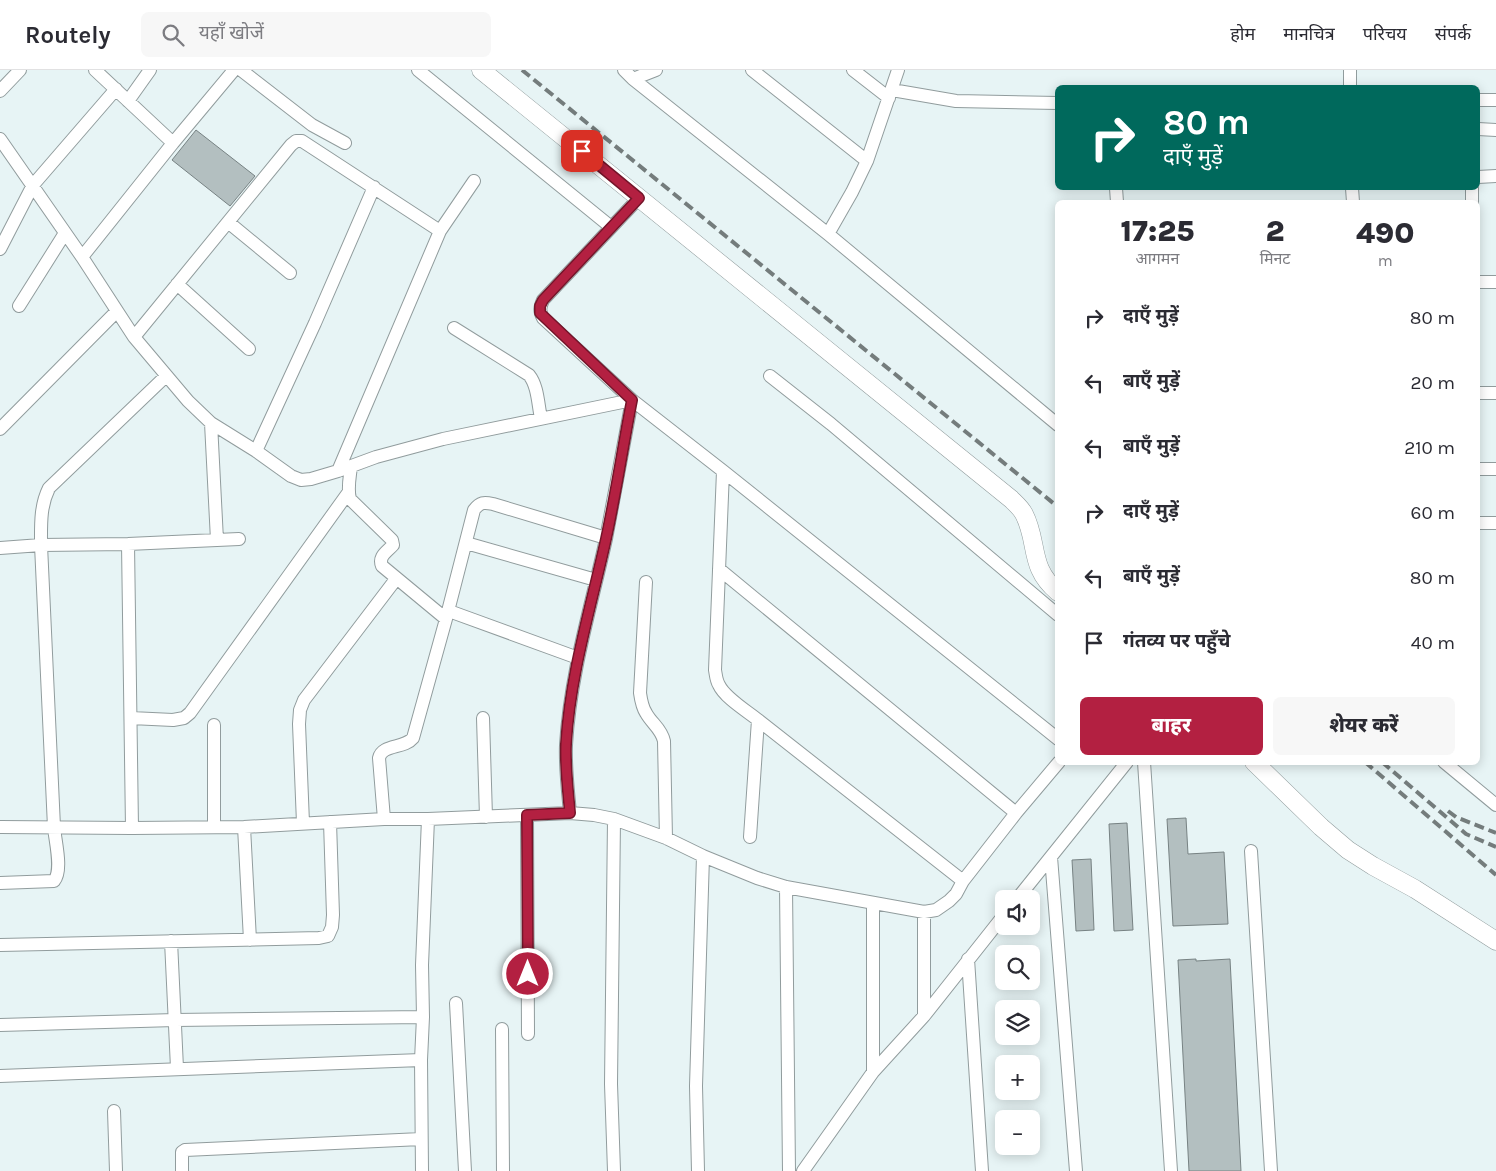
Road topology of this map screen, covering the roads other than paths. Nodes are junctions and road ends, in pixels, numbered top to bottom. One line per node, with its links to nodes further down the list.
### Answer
1 (20, 70): 16 (street)
2 (95, 70): 15 (street)
3 (150, 70): 20 (street)
4 (234, 70): 25 (street)
5 (241, 70): 26 (street)
6 (418, 70): 35 (street)
7 (481, 70): 33 (street)
8 (656, 70): 13 (street)
9 (752, 70): 27 (street)
10 (853, 70): 17 (street)
11 (898, 70): 17 (street)
12 (1350, 70): 14 (street)
13 (628, 74): 38 (street)
14 (1350, 85)
15 (116, 89): 20 (street); 31 (street)
16 (0, 91)
17 (890, 94): 21 (street); 27 (street)
18 (1480, 100): 19 (street)
19 (1496, 100)
20 (128, 101): 25 (street)
21 (1055, 103)
22 (1480, 129): 23 (street)
23 (1496, 130)
24 (0, 139): 31 (street)
25 (173, 143): 40 (street)
26 (345, 143)
27 (867, 162): 38 (street)
28 (1496, 176): 29 (street)
29 (1480, 177)
30 (474, 181): 36 (street)
31 (33, 185): 37 (street); 39 (street)
32 (374, 187): 34 (street); 36 (street); 59 (street)
33 (639, 198): 35 (street); 79 (street)
34 (228, 222): 41 (street); 44 (street)
35 (612, 227): 54 (street)
36 (440, 231): 63 (street)
37 (65, 233): 40 (street); 45 (street)
38 (828, 234): 57 (street)
39 (0, 249)
40 (82, 257): 46 (street)
41 (290, 273)
42 (1480, 282): 43 (street)
43 (1496, 282)
44 (177, 284): 48 (street); 49 (street)
45 (19, 306)
46 (117, 311): 48 (street); 58 (street)
47 (454, 328): 55 (street)
48 (134, 337): 50 (street)
49 (249, 349)
50 (166, 376): 56 (street); 73 (street)
51 (770, 376): 80 (street)
52 (1480, 392): 53 (street)
53 (1496, 393)
54 (632, 400): 55 (street); 64 (street); 68 (street)
55 (541, 418): 60 (street)
56 (211, 423): 59 (street); 70 (street)
57 (1055, 423)
58 (0, 429)
59 (256, 451): 63 (street)
60 (351, 466): 63 (street); 65 (street)
61 (1480, 469): 62 (street)
62 (1496, 469)
63 (338, 471)
64 (723, 471): 75 (street); 87 (street)
65 (348, 493): 76 (street); 83 (street)
66 (1496, 523): 67 (street)
67 (1480, 524)
68 (606, 538): 71 (street); 77 (street)
69 (239, 539): 70 (street)
70 (217, 540): 72 (street)
71 (466, 543): 77 (street); 81 (street)
72 (128, 544): 73 (street); 83 (street)
73 (40, 545): 74 (street); 104 (street)
74 (0, 548)
75 (719, 569): 85 (street); 95 (street)
76 (396, 579): 81 (street); 102 (street)
77 (596, 580): 82 (street)
78 (646, 582): 109 (street)
79 (1055, 589)
80 (1055, 612)
81 (448, 615): 82 (street); 98 (street)
82 (578, 658): 94 (street)
83 (130, 718): 107 (street)
84 (483, 718): 97 (street)
85 (758, 720): 108 (street); 113 (street)
86 (214, 725): 105 (street)
87 (1055, 737)
88 (1056, 765): 95 (street)
89 (1125, 765): 112 (street)
90 (1144, 765): 149 (street)
91 (1257, 765): 122 (street)
92 (1448, 765): 93 (street)
93 (1496, 805)
94 (570, 813): 96 (street); 100 (street)
95 (1016, 813): 113 (street)
96 (527, 815): 97 (street); 131 (street)
97 (486, 817): 99 (street)
98 (384, 818): 99 (street); 101 (street)
99 (428, 819): 127 (street)
100 (614, 819): 109 (street); 143 (street)
101 (330, 822): 102 (street); 120 (street)
102 (303, 823): 106 (street)
103 (0, 827): 104 (street)
104 (54, 827): 107 (street); 114 (street)
105 (214, 827): 106 (street); 107 (street)
106 (244, 827): 120 (street)
107 (132, 828)
108 (750, 837)
109 (666, 838): 111 (street)
110 (1251, 851): 150 (street)
111 (702, 856): 115 (street); 144 (street)
112 (1051, 857): 116 (street); 148 (street)
113 (963, 881): 118 (street)
114 (0, 883)
115 (786, 887): 117 (street); 145 (street)
116 (1024, 890)
117 (873, 904): 118 (street); 134 (street)
118 (924, 912): 126 (street)
119 (995, 927): 124 (street)
120 (250, 940): 121 (street)
121 (171, 941): 123 (street); 128 (street)
122 (1496, 941)
123 (0, 945)
124 (968, 959): 126 (street); 147 (street)
125 (456, 1003): 141 (street)
126 (924, 1016): 134 (street)
127 (423, 1017): 128 (street); 132 (street)
128 (175, 1020): 129 (street); 133 (street)
129 (0, 1025)
130 (502, 1029): 142 (street)
131 (528, 1034)
132 (421, 1060): 133 (street); 137 (street)
133 (177, 1068): 135 (street)
134 (873, 1072): 146 (street)
135 (0, 1076)
136 (114, 1111): 138 (street)
137 (421, 1138): 139 (street); 140 (street)
138 (116, 1171)
139 (182, 1171)
140 (422, 1171)
141 (465, 1171)
142 (503, 1171)
143 (614, 1171)
144 (698, 1171)
145 (789, 1171)
146 (803, 1171)
147 (982, 1171)
148 (1076, 1171)
149 (1171, 1171)
150 (1271, 1171)

